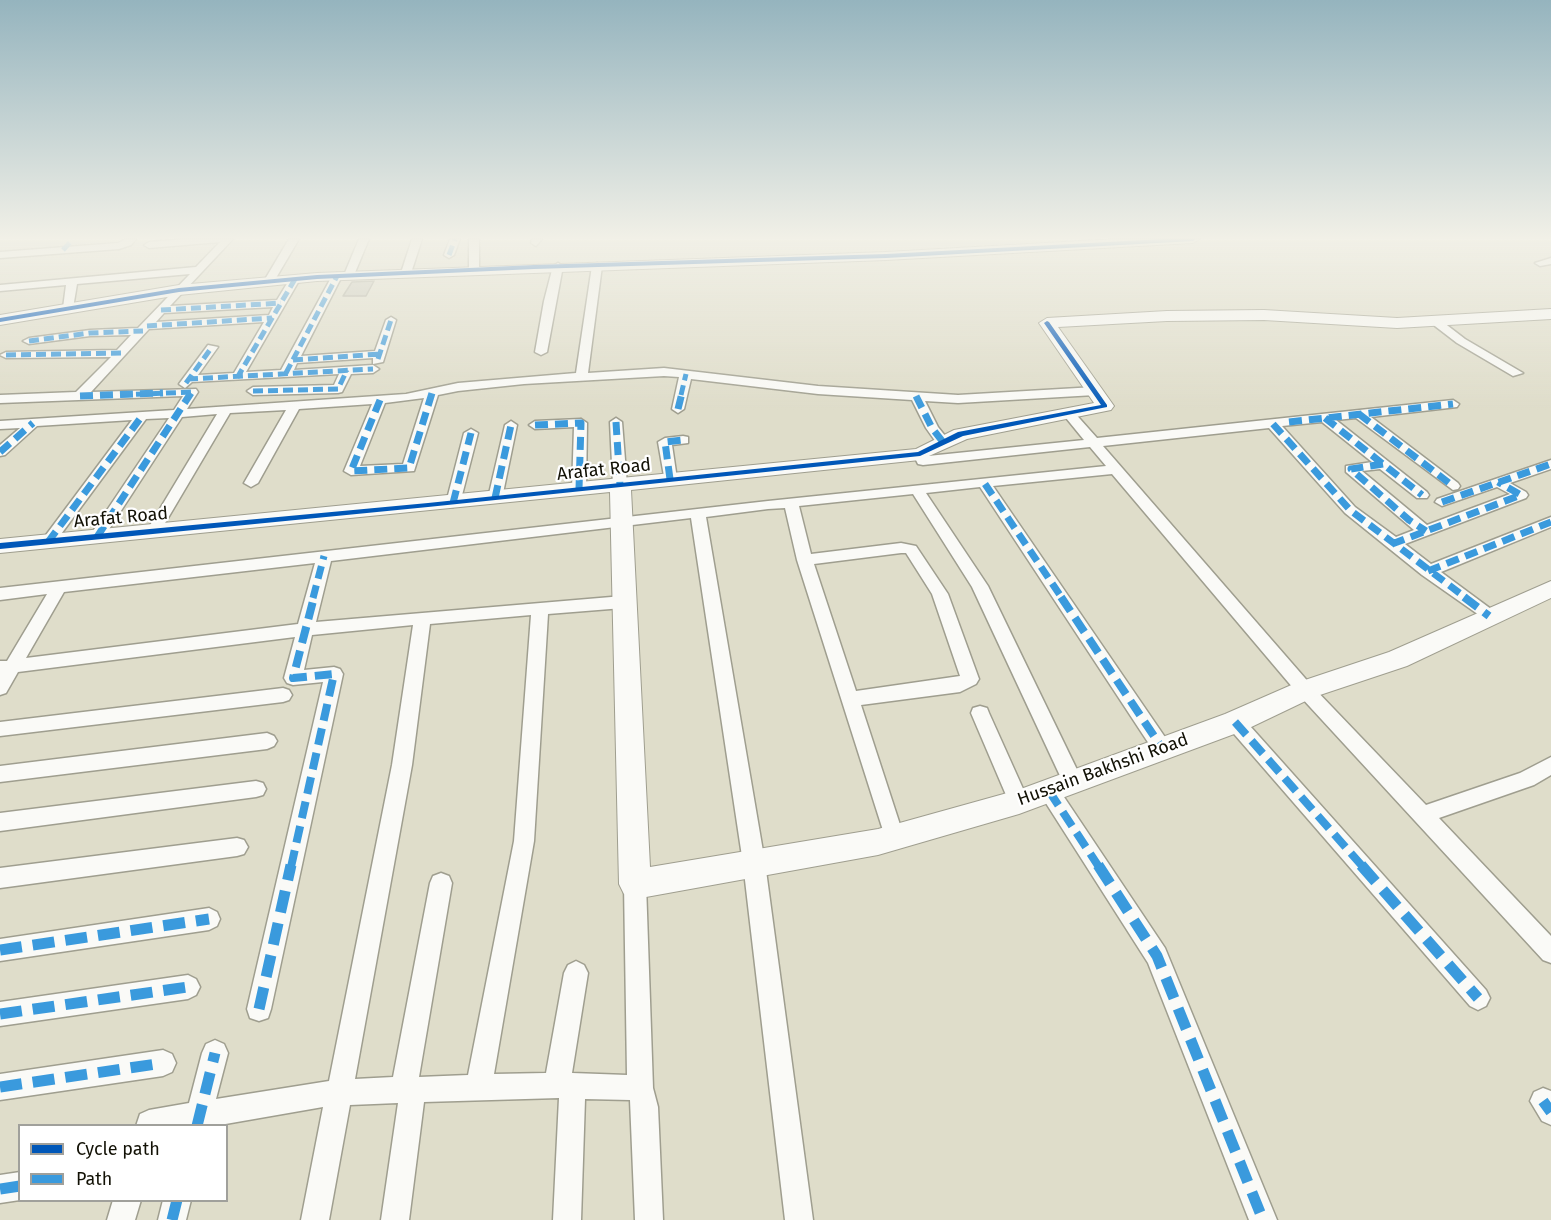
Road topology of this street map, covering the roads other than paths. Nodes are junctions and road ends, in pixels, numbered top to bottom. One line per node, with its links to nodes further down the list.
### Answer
1 (70, 296): 9 (street)
2 (142, 296): 9 (street)
3 (174, 296): 10 (street)
4 (285, 296): 8 (street)
5 (331, 296): 22 (street)
6 (550, 296): 19 (street)
7 (593, 296): 28 (street)
8 (281, 303): 10 (street); 12 (street)
9 (68, 308): 13 (street)
10 (161, 310): 16 (street)
11 (1551, 314): 15 (street)
12 (272, 318): 16 (street); 29 (street)
13 (0, 320)
14 (391, 320): 23 (street)
15 (1435, 321): 26 (street); 32 (street)
16 (145, 328): 17 (street); 20 (street)
17 (29, 341)
18 (213, 347): 30 (street)
19 (541, 352)
20 (123, 353): 21 (street); 35 (street)
21 (6, 355)
22 (293, 360): 23 (street); 25 (street)
23 (377, 362): 24 (street)
24 (347, 370): 25 (street); 31 (street)
25 (286, 373): 29 (street)
26 (1517, 373)
27 (686, 374): 28 (street); 36 (street); 41 (street)
28 (582, 376): 34 (street)
29 (237, 378): 30 (street)
30 (188, 380): 33 (street)
31 (253, 391)
32 (1095, 391): 36 (street); 43 (street, Arafat Road)
33 (179, 392): 35 (street); 44 (street)
34 (432, 393): 38 (street); 38 (street)
35 (80, 396): 37 (street)
36 (916, 396): 56 (street)
37 (0, 399)
38 (380, 400): 40 (street)
39 (1454, 404): 45 (street)
40 (294, 406): 42 (street); 65 (street)
41 (678, 409)
42 (226, 410): 44 (street); 80 (street)
43 (1068, 413): 56 (street, Arafat Road); 57 (street)
44 (176, 414): 46 (street); 81 (street)
45 (1359, 414): 47 (street); 68 (street)
46 (142, 416): 49 (street); 82 (street)
47 (1325, 418): 50 (street); 60 (street)
48 (616, 422): 67 (street)
49 (33, 423): 51 (street); 58 (street)
50 (1273, 424): 57 (street); 83 (street)
51 (0, 425)
52 (511, 425): 72 (street)
53 (535, 425): 69 (street)
54 (471, 433): 74 (street)
55 (683, 440): 63 (street)
56 (943, 442): 59 (street, Arafat Road)
57 (1094, 443): 59 (street); 62 (street)
58 (0, 452)
59 (920, 453): 63 (street, Arafat Road)
60 (1383, 464): 71 (street); 79 (street)
61 (1551, 464): 64 (street)
62 (1117, 469): 66 (street); 98 (street)
63 (670, 479): 67 (street, Arafat Road)
64 (1498, 482): 73 (street); 79 (street)
65 (251, 483)
66 (984, 484): 70 (street); 105 (street)
67 (620, 485): 69 (street, Arafat Road); 77 (street)
68 (1453, 486)
69 (579, 489): 72 (street, Arafat Road)
70 (918, 491): 75 (street); 108 (street)
71 (1422, 495)
72 (495, 498): 74 (street, Arafat Road)
73 (1442, 502)
74 (453, 503): 80 (street, Arafat Road)
75 (791, 503): 76 (street); 86 (street)
76 (698, 513): 77 (street); 115 (street)
77 (621, 522): 85 (street); 91 (street)
78 (1551, 522): 87 (street)
79 (1426, 531): 83 (street)
80 (153, 532): 81 (street, Arafat Road)
81 (97, 537): 82 (street, Arafat Road)
82 (48, 542): 84 (street, Arafat Road)
83 (1392, 544): 87 (street)
84 (0, 546)
85 (324, 556): 88 (street); 95 (street)
86 (805, 560): 100 (street); 100 (street)
87 (1428, 572): 93 (street)
88 (60, 587): 90 (street); 96 (street)
89 (1551, 589): 93 (street, Hussain Bakhshi Road)
90 (0, 594)
91 (623, 602): 92 (street); 118 (street)
92 (540, 609): 94 (street); 131 (street)
93 (1489, 616): 98 (street, Hussain Bakhshi Road)
94 (422, 619): 95 (street); 134 (street)
95 (307, 630): 96 (street); 125 (street)
96 (6, 667): 97 (street)
97 (0, 688)
98 (1305, 690): 102 (street, Hussain Bakhshi Road); 111 (street)
99 (283, 695): 103 (street)
100 (852, 699): 113 (street)
101 (980, 713): 110 (street)
102 (1235, 722): 105 (street, Hussain Bakhshi Road); 124 (street)
103 (0, 729)
104 (267, 741): 107 (street)
105 (1162, 748): 108 (street, Hussain Bakhshi Road)
106 (1551, 765): 111 (street)
107 (0, 774)
108 (1061, 786): 110 (street, Hussain Bakhshi Road); 148 (street)
109 (256, 789): 112 (street)
110 (1019, 802): 113 (street, Hussain Bakhshi Road)
111 (1422, 815): 120 (street)
112 (0, 822)
113 (894, 837): 115 (street, Hussain Bakhshi Road)
114 (237, 847): 116 (street)
115 (754, 863): 118 (street, Hussain Bakhshi Road); 147 (street)
116 (0, 878)
117 (441, 883): 132 (street)
118 (635, 884): 133 (street)
119 (209, 919): 121 (street)
120 (1546, 940)
121 (0, 950)
122 (576, 973): 129 (street)
123 (188, 987): 126 (street)
124 (1478, 998)
125 (259, 1009)
126 (0, 1014)
127 (215, 1053): 135 (street)
128 (163, 1063): 130 (street)
129 (565, 1085): 131 (street); 133 (street); 145 (street)
130 (0, 1087)
131 (479, 1087): 132 (street)
132 (409, 1088): 134 (street); 144 (street)
133 (640, 1088): 146 (street)
134 (339, 1092): 135 (street); 143 (street)
135 (198, 1120): 136 (street)
136 (150, 1124)
137 (18, 1186): 138 (street)
138 (0, 1189)
139 (126, 1202): 141 (street)
140 (176, 1202): 142 (street)
141 (121, 1220)
142 (172, 1220)
143 (315, 1220)
144 (395, 1220)
145 (567, 1220)
146 (649, 1220)
147 (799, 1220)
148 (1263, 1220)

